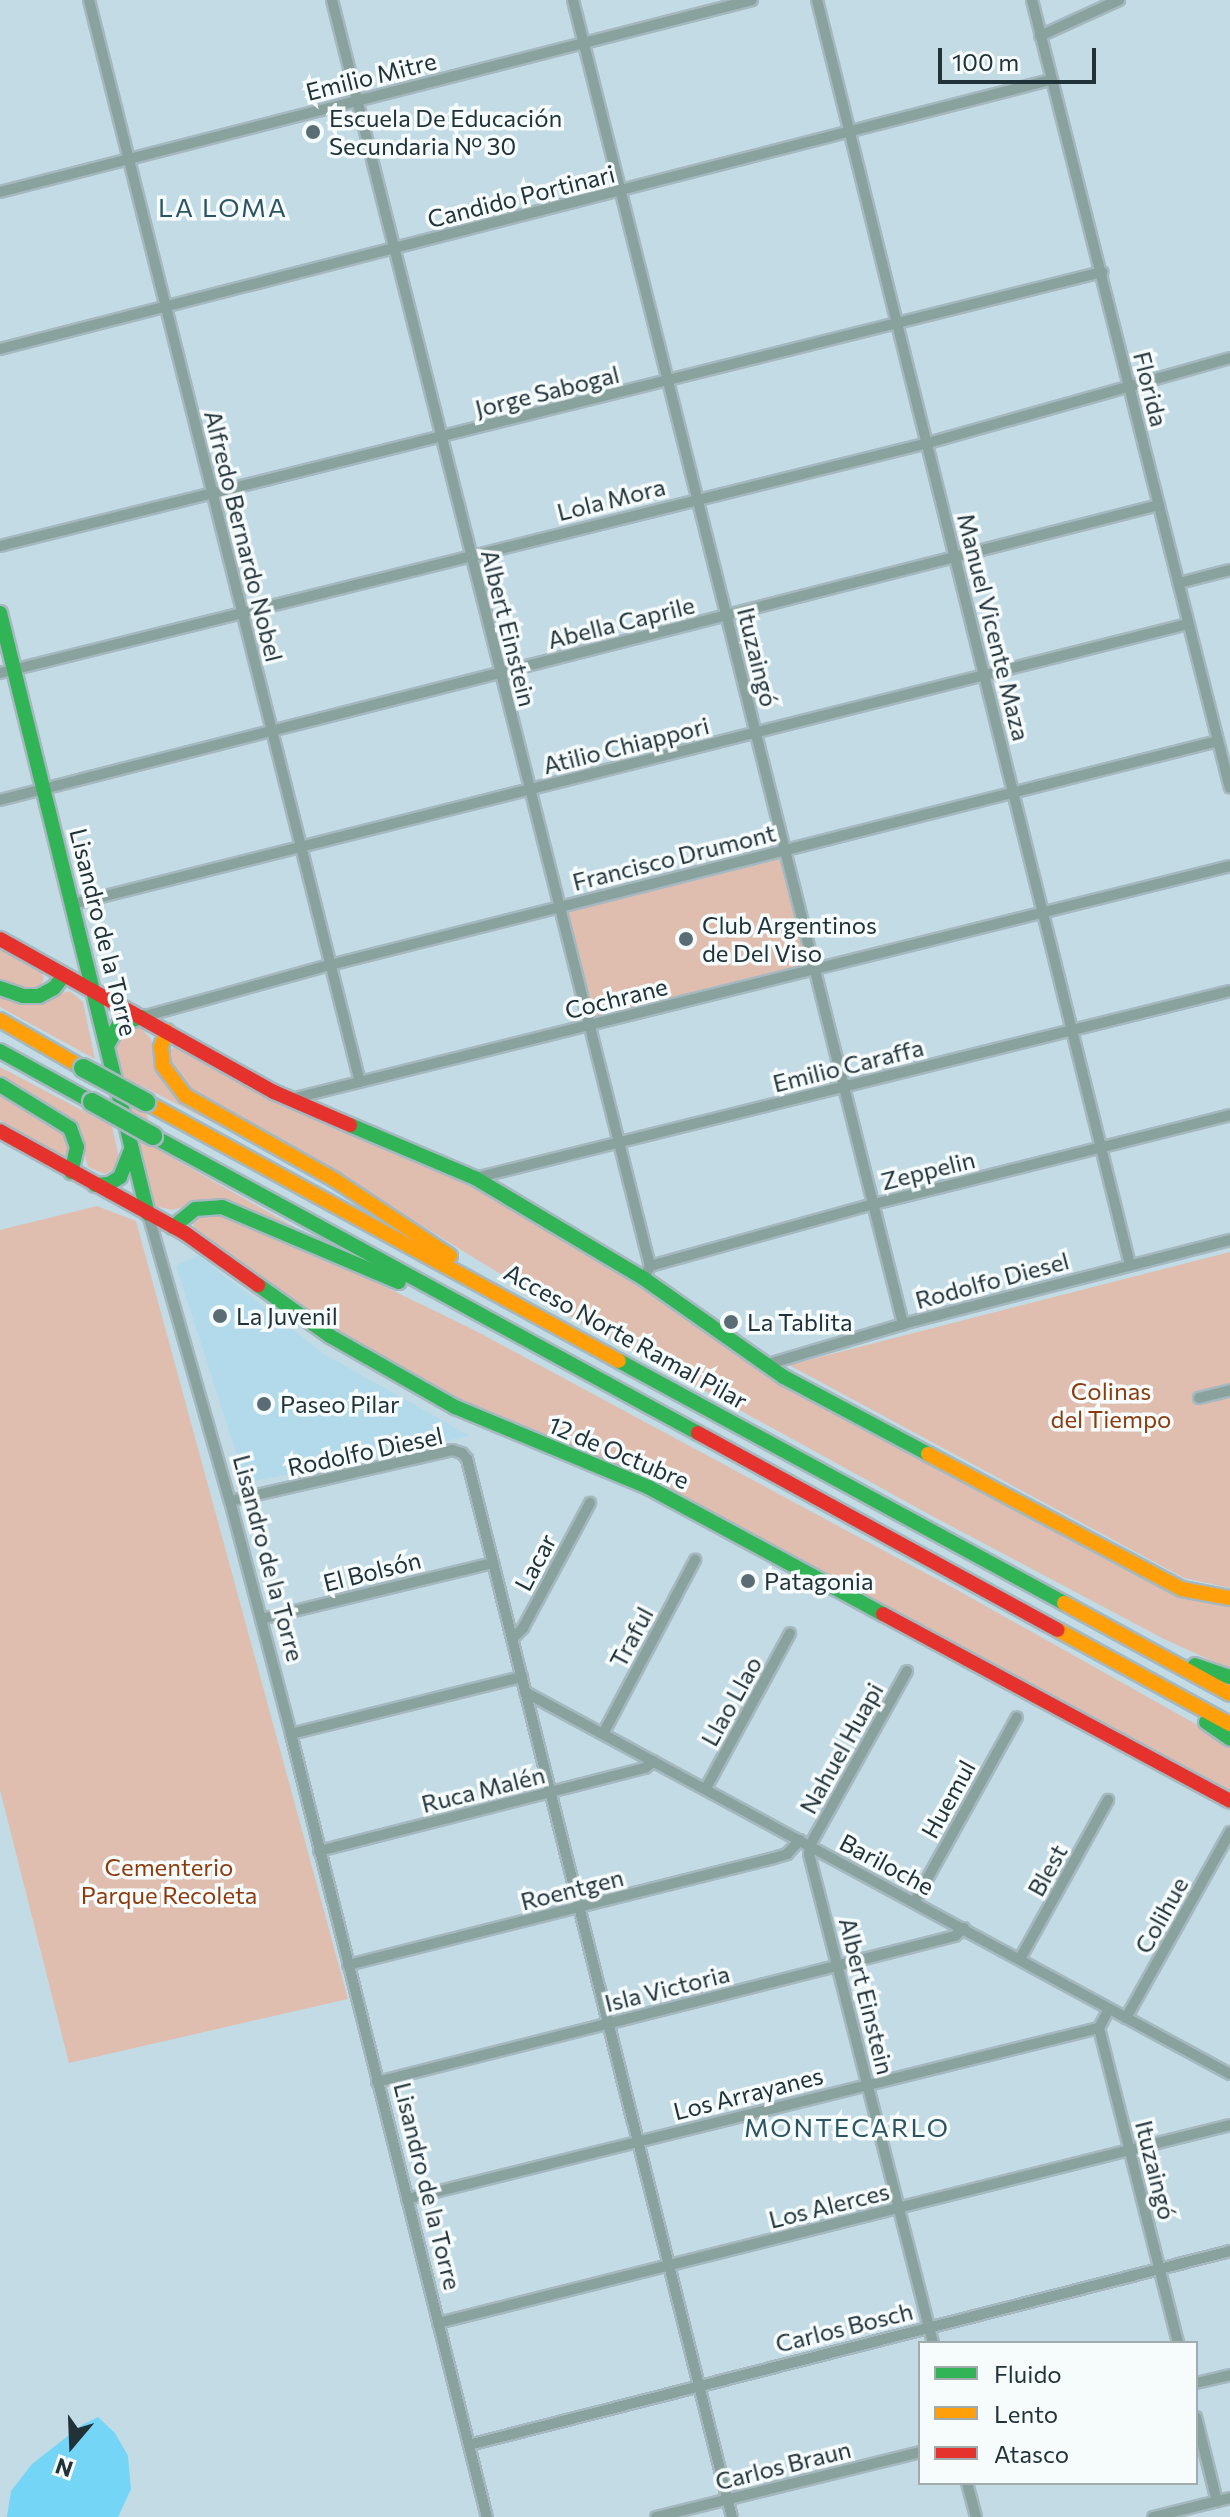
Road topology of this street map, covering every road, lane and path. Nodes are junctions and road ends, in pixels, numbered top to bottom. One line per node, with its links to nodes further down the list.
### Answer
1 (89, 0): 13 (street, Alfredo Bernardo Nobel)
2 (332, 0): 11 (street, Albert Einstein)
3 (573, 0): 9 (street, Ituzaingó)
4 (752, 0): 9 (street, Emilio Mitre)
5 (817, 0): 12 (street, Manuel Vicente Maza)
6 (1032, 0): 8 (street, Florida)
7 (1119, 0): 8 (street)
8 (1040, 36): 10 (street, Florida)
9 (584, 44): 11 (street, Emilio Mitre); 15 (street, Ituzaingó)
10 (1050, 80): 12 (street, Candido Portinari); 17 (street, Florida)
11 (357, 100): 13 (street, Emilio Mitre); 16 (street, Albert Einstein)
12 (852, 133): 15 (street, Candido Portinari); 19 (street, Manuel Vicente Maza)
13 (129, 159): 14 (street, Emilio Mitre); 18 (street, Alfredo Bernardo Nobel)
14 (0, 192)
15 (621, 192): 16 (street, Candido Portinari); 22 (street, Ituzaingó)
16 (393, 247): 18 (street, Candido Portinari); 24 (street, Albert Einstein)
17 (1102, 272): 19 (street, Jorge Sabogal); 23 (street, Florida)
18 (165, 306): 20 (street, Candido Portinari); 26 (street, Alfredo Bernardo Nobel)
19 (899, 324): 22 (street, Jorge Sabogal); 25 (street, Manuel Vicente Maza)
20 (0, 349)
21 (1230, 358): 23 (street, Lola Mora)
22 (668, 381): 24 (street, Jorge Sabogal); 27 (street, Ituzaingó)
23 (1130, 386): 25 (street, Lola Mora); 28 (street, Florida)
24 (441, 438): 26 (street, Jorge Sabogal); 30 (street, Albert Einstein)
25 (928, 443): 27 (street, Lola Mora); 31 (street, Manuel Vicente Maza)
26 (212, 493): 29 (street, Jorge Sabogal); 34 (street, Alfredo Bernardo Nobel)
27 (697, 498): 30 (street, Lola Mora); 36 (street, Ituzaingó)
28 (1159, 505): 31 (street, Abella Caprile); 33 (street, Florida)
29 (0, 546)
30 (470, 555): 34 (street, Lola Mora); 39 (street, Albert Einstein)
31 (956, 556): 36 (street, Abella Caprile); 40 (street, Manuel Vicente Maza)
32 (1230, 570): 33 (street)
33 (1179, 583): 37 (street, Florida)
34 (242, 612): 38 (street, Lola Mora); 41 (street, Alfredo Bernardo Nobel)
35 (0, 613): 38 (main road, Lisandro de la Torre)
36 (727, 616): 39 (street, Abella Caprile); 42 (street, Ituzaingó)
37 (1188, 624): 40 (street, Atilio Chiappori); 43 (street, Florida)
38 (7, 671): 45 (main road, Lisandro de la Torre)
39 (500, 674): 41 (street, Abella Caprile); 46 (street, Albert Einstein)
40 (985, 675): 42 (street, Atilio Chiappori); 47 (street, Manuel Vicente Maza)
41 (272, 731): 45 (street, Abella Caprile); 49 (street, Alfredo Bernardo Nobel)
42 (756, 732): 46 (street, Atilio Chiappori); 50 (street, Ituzaingó)
43 (1218, 741): 44 (street, Florida); 47 (street, Francisco Drumont)
44 (1230, 788)
45 (44, 789): 48 (street, Abella Caprile); 52 (main road, Lisandro de la Torre)
46 (528, 790): 49 (street, Atilio Chiappori); 53 (street, Albert Einstein)
47 (1014, 793): 50 (street, Francisco Drumont); 54 (street, Manuel Vicente Maza)
48 (0, 800)
49 (301, 847): 52 (street, Atilio Chiappori); 56 (street, Alfredo Bernardo Nobel)
50 (785, 850): 53 (street, Francisco Drumont); 57 (street, Ituzaingó)
51 (1230, 866): 54 (street, Cochrane)
52 (73, 904): 60 (main road, Lisandro de la Torre)
53 (558, 907): 56 (street, Francisco Drumont); 64 (street, Albert Einstein)
54 (1044, 912): 57 (street, Cochrane); 65 (street, Manuel Vicente Maza)
55 (0, 939): 58 (main road)
56 (330, 965): 62 (street, Francisco Drumont); 69 (street, Alfredo Bernardo Nobel)
57 (815, 969): 64 (street, Cochrane); 71 (street, Ituzaingó)
58 (64, 975): 59 (main road); 60 (main road)
59 (0, 988)
60 (95, 991): 62 (main road); 67 (main road, Lisandro de la Torre)
61 (1230, 991): 65 (street, Emilio Caraffa)
62 (142, 1017): 66 (main road); 67 (main road)
63 (0, 1020): 87 (main road, Acceso Norte Ramal Pilar, bridge)
64 (587, 1026): 69 (street, Cochrane); 75 (street, Albert Einstein)
65 (1073, 1030): 71 (street, Emilio Caraffa); 76 (street, Manuel Vicente Maza)
66 (167, 1031): 72 (main road); 87 (main road)
67 (107, 1045): 77 (main road, Lisandro de la Torre)
68 (0, 1051): 89 (main road, Acceso Norte Ramal Pilar, bridge)
69 (360, 1082): 72 (street, Cochrane)
70 (0, 1085): 78 (main road)
71 (844, 1087): 75 (street, Emilio Caraffa); 81 (street, Ituzaingó)
72 (291, 1099): 79 (main road)
73 (1230, 1115): 76 (street, Zeppelin)
74 (0, 1131): 78 (main road, 12 de Octubre)
75 (616, 1143): 79 (street, Emilio Caraffa); 86 (street, Albert Einstein)
76 (1101, 1147): 81 (street, Zeppelin); 85 (street, Manuel Vicente Maza)
77 (130, 1151): 80 (main road); 82 (main road, Lisandro de la Torre)
78 (71, 1172): 80 (main road, 12 de Octubre)
79 (475, 1178): 86 (main road)
80 (94, 1185): 82 (main road, 12 de Octubre)
81 (874, 1204): 86 (street, Zeppelin); 88 (street, Ituzaingó)
82 (148, 1214): 83 (main road, 12 de Octubre); 93 (street, Lisandro de la Torre)
83 (173, 1227): 89 (main road); 117 (main road, 12 de Octubre)
84 (1230, 1240): 85 (street, Rodolfo Diesel)
85 (1130, 1265): 88 (street, Rodolfo Diesel)
86 (646, 1272): 90 (main road)
87 (522, 1306): 101 (main road, Acceso Norte Ramal Pilar)
88 (903, 1324): 90 (street, Rodolfo Diesel)
89 (522, 1337): 103 (main road, Acceso Norte Ramal Pilar)
90 (765, 1365): 97 (main road)
91 (1230, 1390): 92 (street)
92 (1199, 1398)
93 (230, 1501): 96 (street, Rodolfo Diesel); 98 (street, Lisandro de la Torre)
94 (590, 1503): 100 (street, Lacar)
95 (695, 1560): 110 (street, Traful)
96 (493, 1563): 98 (street, El Bolsón); 100 (street)
97 (1230, 1598)
98 (261, 1619): 111 (street, Lisandro de la Torre)
99 (790, 1633): 114 (street, Llao Llao)
100 (512, 1639): 104 (street)
101 (1146, 1648): 105 (main road); 107 (main road, Acceso Norte Ramal Pilar)
102 (907, 1671): 119 (street, Nahuel Huapi)
103 (1135, 1673): 109 (main road, Acceso Norte Ramal Pilar); 112 (main road)
104 (522, 1677): 106 (street); 111 (street)
105 (1230, 1677)
106 (525, 1692): 110 (street, Bariloche); 115 (street)
107 (1230, 1694)
108 (1017, 1717): 121 (street, Huemul)
109 (1230, 1724)
110 (604, 1732): 113 (street, Bariloche)
111 (291, 1734): 120 (street, Lisandro de la Torre)
112 (1230, 1739)
113 (654, 1761): 114 (street, Bariloche); 115 (street, Ruca Malén)
114 (706, 1788): 119 (street, Bariloche)
115 (550, 1792): 120 (street, Ruca Malén); 122 (street)
116 (1108, 1800): 124 (street, Blest)
117 (1230, 1801)
118 (1230, 1832): 128 (street, Colihue)
119 (805, 1842): 121 (street, Bariloche); 122 (street, Roentgen); 126 (street, Albert Einstein)
120 (319, 1851): 125 (street, Lisandro de la Torre)
121 (915, 1901): 123 (street, Bariloche)
122 (579, 1909): 125 (street, Roentgen); 129 (street)
123 (964, 1928): 124 (street, Bariloche); 126 (street, Isla Victoria)
124 (1020, 1959): 127 (street, Bariloche)
125 (348, 1965): 132 (street, Lisandro de la Torre)
126 (839, 1965): 129 (street, Isla Victoria); 133 (street, Albert Einstein)
127 (1109, 2009): 128 (street, Bariloche); 130 (street)
128 (1126, 2018): 131 (street, Bariloche)
129 (607, 2023): 132 (street, Isla Victoria); 135 (street)
130 (1099, 2028): 133 (street, Los Arrayanes); 136 (street, Ituzaingó)
131 (1230, 2074)
132 (377, 2082): 137 (street, Lisandro de la Torre)
133 (868, 2083): 135 (street, Los Arrayanes); 138 (street, Albert Einstein)
134 (1230, 2125): 136 (street, Los Alerces)
135 (638, 2141): 137 (street, Los Arrayanes); 140 (street)
136 (1130, 2150): 138 (street, Los Alerces); 141 (street, Ituzaingó)
137 (407, 2199): 142 (street, Lisandro de la Torre)
138 (899, 2208): 140 (street, Los Alerces); 143 (street, Albert Einstein)
139 (1230, 2251): 141 (street, Carlos Bosch)
140 (669, 2266): 142 (street, Los Alerces); 148 (street)
141 (1160, 2269): 143 (street, Carlos Bosch); 145 (street, Ituzaingó)
142 (438, 2323): 150 (street, Lisandro de la Torre)
143 (929, 2327): 144 (street, Albert Einstein); 148 (street, Carlos Bosch)
144 (932, 2341)
145 (1178, 2341)
146 (1230, 2375): 147 (street)
147 (1198, 2383)
148 (699, 2384): 150 (street, Carlos Bosch); 154 (street)
149 (1198, 2425): 155 (street)
150 (469, 2445): 156 (street, Lisandro de la Torre)
151 (918, 2452): 154 (street, Carlos Braun)
152 (968, 2485): 159 (street)
153 (1230, 2498): 155 (street)
154 (727, 2499): 157 (street, Carlos Braun); 158 (street)
155 (1217, 2501): 160 (street)
156 (487, 2517)
157 (656, 2517)
158 (732, 2517)
159 (976, 2517)
160 (1153, 2517)

